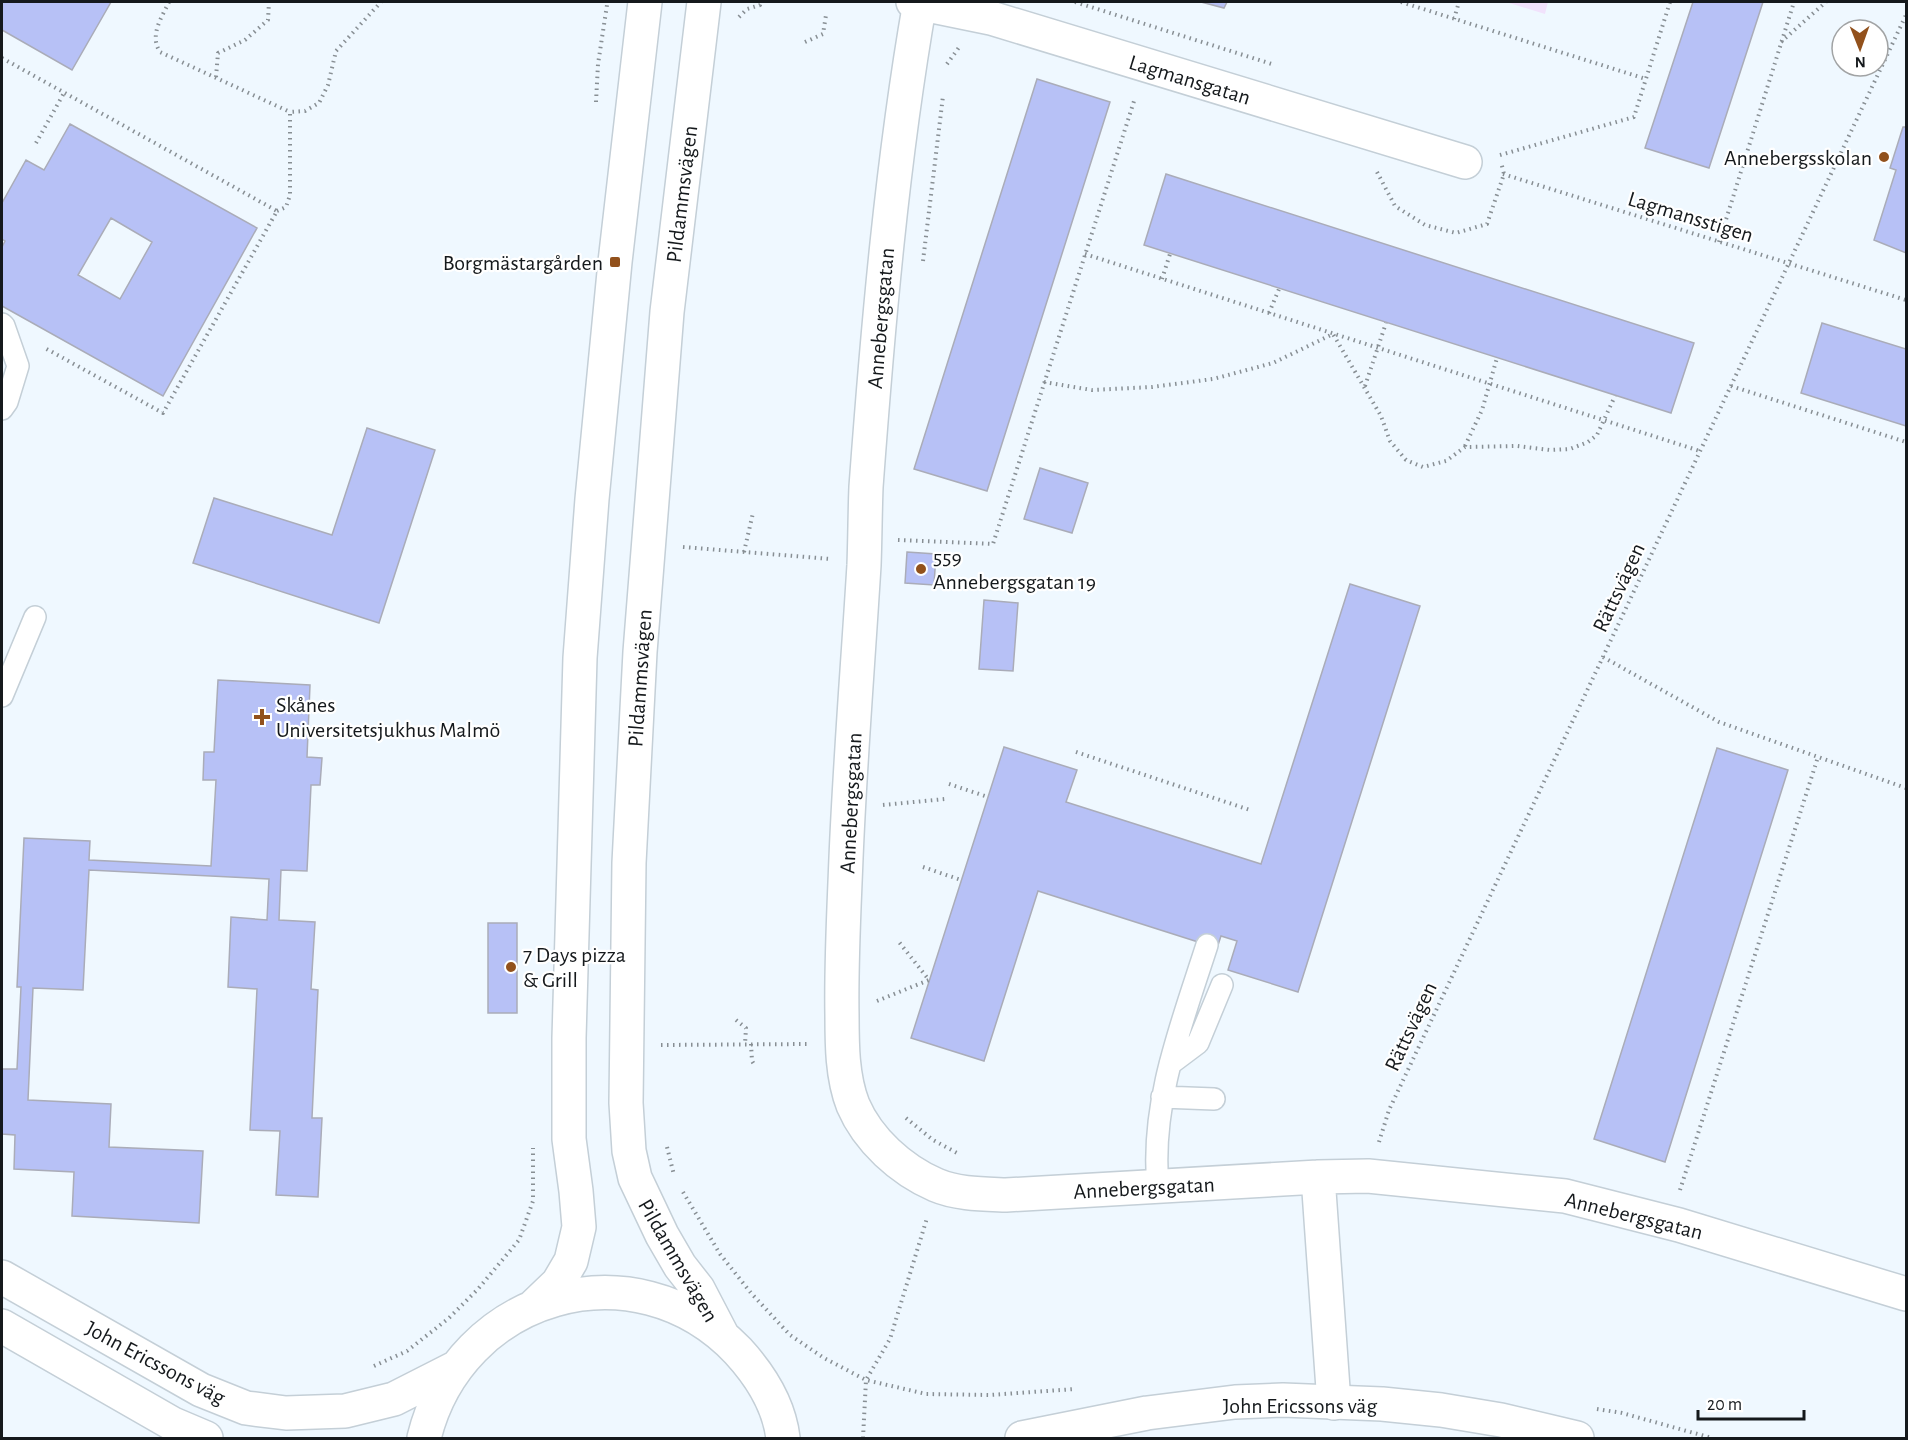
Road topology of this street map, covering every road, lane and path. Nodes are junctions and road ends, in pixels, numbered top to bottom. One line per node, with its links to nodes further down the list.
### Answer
1 (169, 2): 25 (path)
2 (269, 2): 25 (path)
3 (381, 2): 30 (path)
4 (645, 2): 105 (main road, Pildammsvägen)
5 (704, 2): 107 (main road, Pildammsvägen)
6 (761, 2): 18 (path)
7 (918, 2): 34 (main road, Lagmansgatan); 65 (main road, Annebergsgatan)
8 (1075, 2): 14 (path)
9 (1401, 2): 17 (path)
10 (1459, 2): 17 (path)
11 (1670, 2): 26 (path)
12 (1794, 2): 20 (path)
13 (1826, 2): 20 (path)
14 (1084, 3): 23 (path)
15 (826, 15): 19 (path)
16 (1906, 15): 42 (path, Rättsvägen)
17 (1454, 19): 26 (path)
18 (735, 21)
19 (805, 42)
20 (1781, 42): 38 (path)
21 (962, 44): 24 (path)
22 (2, 58): 29 (path)
23 (1275, 65)
24 (946, 74)
25 (216, 77): 30 (path)
26 (1646, 79): 33 (path)
27 (945, 86): 41 (path)
28 (1138, 90): 39 (path)
29 (63, 93): 31 (path); 37 (path)
30 (290, 112): 37 (path)
31 (36, 143)
32 (1498, 148): 33 (path)
33 (1500, 155): 36 (path)
34 (1465, 162): 36 (path, Lagmansstigen)
35 (1376, 170): 36 (path)
36 (1504, 174): 38 (path, Lagmansstigen)
37 (277, 211): 48 (path)
38 (1719, 242): 42 (path, Lagmansstigen)
39 (1085, 254): 43 (path); 52 (path)
40 (1170, 254): 43 (path)
41 (923, 264)
42 (1789, 264): 45 (path, Lagmansstigen); 54 (path, Rättsvägen)
43 (1162, 279): 46 (path)
44 (1279, 289): 46 (path)
45 (1906, 300)
46 (1269, 313): 49 (path)
47 (1386, 323): 50 (path)
48 (3, 325): 57 (lane)
49 (1334, 334): 50 (path); 52 (path); 55 (path)
50 (1378, 348): 53 (path); 55 (path)
51 (1497, 358): 53 (path)
52 (1044, 382): 65 (path)
53 (1489, 384): 58 (path); 60 (path)
54 (1731, 386): 59 (path); 61 (path, Rättsvägen)
55 (1365, 387): 60 (path)
56 (1616, 396): 58 (path)
57 (2, 409)
58 (1604, 420): 60 (path); 61 (path)
59 (1906, 442)
60 (1465, 447)
61 (1700, 451): 67 (path, Rättsvägen)
62 (753, 513): 64 (path)
63 (679, 547): 64 (path)
64 (744, 552): 65 (path)
65 (864, 562): 84 (main road, Annebergsgatan)
66 (35, 617): 68 (lane)
67 (1603, 657): 70 (path); 94 (path, Rättsvägen)
68 (2, 696)
69 (1076, 752): 76 (path)
70 (1818, 757): 72 (path); 100 (path)
71 (949, 784): 73 (path)
72 (1906, 788)
73 (988, 797)
74 (945, 799): 75 (path)
75 (879, 806)
76 (1251, 810)
77 (923, 867): 78 (path)
78 (962, 880)
79 (899, 942): 82 (path)
80 (1207, 945): 88 (lane)
81 (1222, 984): 88 (lane)
82 (868, 1005)
83 (736, 1020): 85 (path)
84 (842, 1041): 86 (path); 98 (main road, Annebergsgatan)
85 (745, 1044): 86 (path); 87 (path)
86 (751, 1044): 89 (path)
87 (660, 1055)
88 (1170, 1064): 90 (lane)
89 (755, 1066)
90 (1162, 1097): 91 (lane); 99 (lane)
91 (1214, 1099)
92 (897, 1111): 95 (path)
93 (666, 1145): 97 (path)
94 (1389, 1147)
95 (965, 1157)
96 (1318, 1177): 99 (main road, Annebergsgatan); 104 (main road, Annebergsgatan); 111 (main road)
97 (676, 1181)
98 (937, 1185): 99 (main road, Annebergsgatan); 110 (path)
99 (1158, 1186)
100 (1671, 1188)
101 (682, 1190): 110 (path)
102 (533, 1201): 108 (path)
103 (2, 1277): 109 (main road, John Ericssons väg)
104 (1906, 1294)
105 (534, 1306): 107 (main road, Pildammsvägen); 109 (main road, Pildammsvägen)
106 (2, 1326): 113 (main road, John Ericssons väg)
107 (722, 1335): 112 (main road, Pildammsvägen)
108 (369, 1368)
109 (455, 1368): 114 (main road, Pildammsvägen)
110 (867, 1380): 115 (path)
111 (1334, 1403): 116 (main road, John Ericssons väg); 117 (main road, John Ericssons väg)
112 (786, 1435)
113 (206, 1438)
114 (424, 1438)
115 (863, 1438)
116 (1022, 1438)
117 (1577, 1438)

